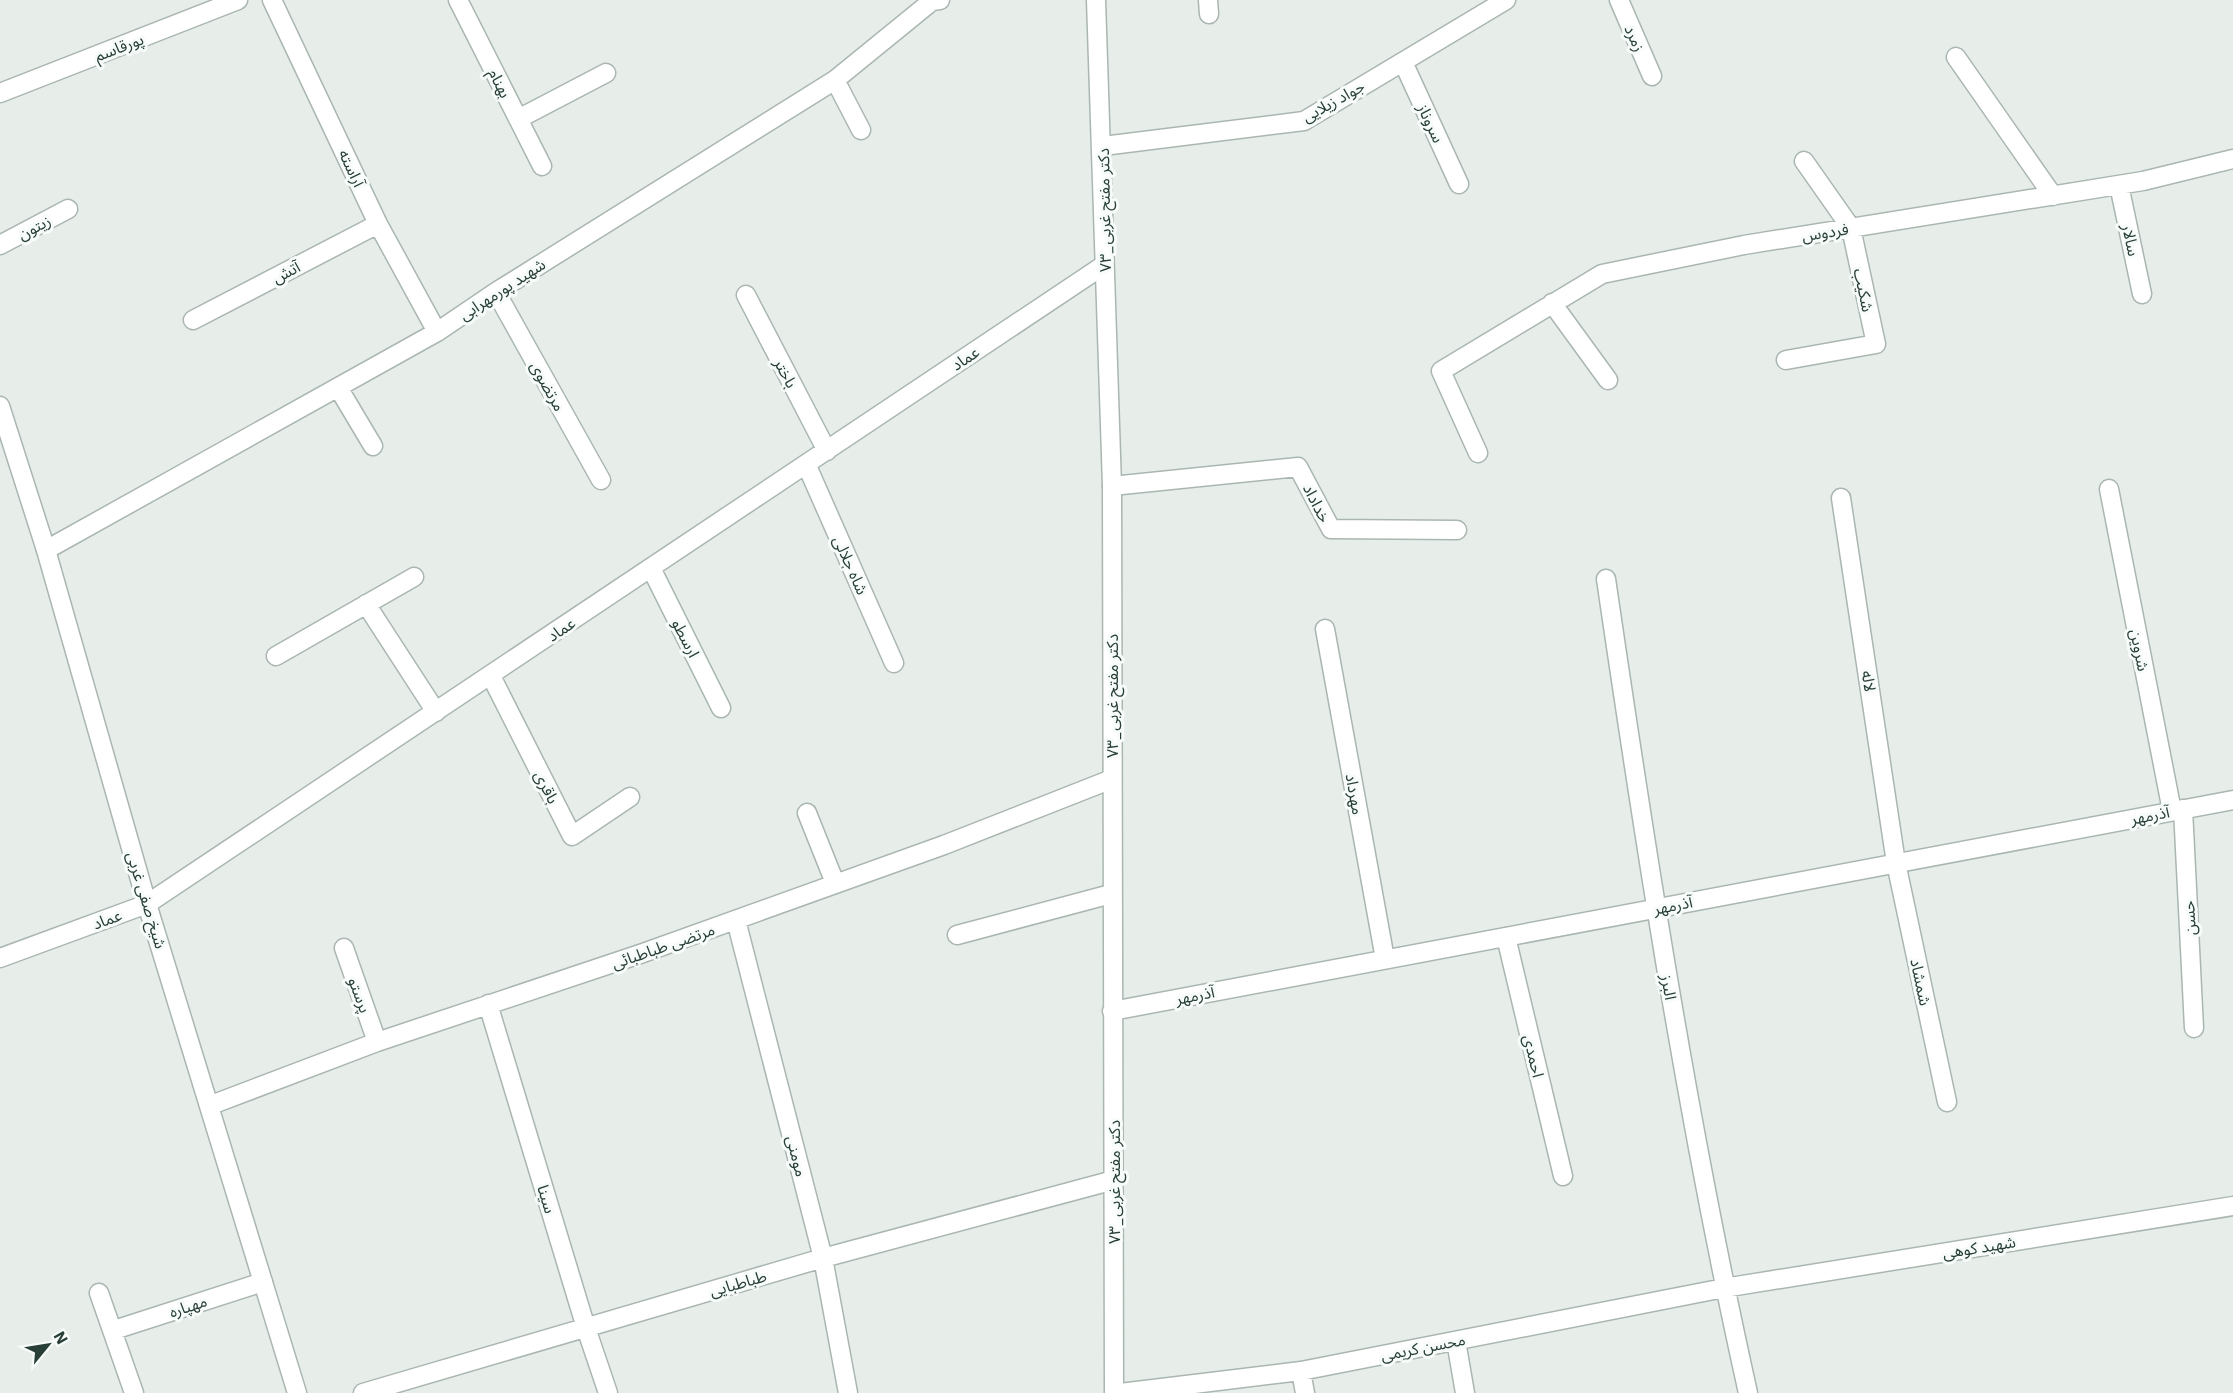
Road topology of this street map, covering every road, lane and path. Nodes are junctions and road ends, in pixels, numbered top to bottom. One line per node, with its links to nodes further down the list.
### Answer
1 (238, 0): 14 (street, پورقاسم)
2 (272, 0): 25 (street, آراسته)
3 (940, 0): 13 (street, شهید پورمهرابی)
4 (1096, 0): 17 (street, ۷۳_دکتر مفتح غربی)
5 (1506, 0): 8 (street, جواد زیلایی)
6 (1618, 0): 12 (street, زمرد)
7 (462, 1): 15 (street, بهنام)
8 (1487, 5): 10 (street, جواد زیلایی)
9 (1956, 57): 23 (street)
10 (1403, 62): 17 (street, جواد زیلایی); 21 (street, سروناز)
11 (606, 74): 15 (street)
12 (1652, 76)
13 (835, 80): 16 (street); 29 (street, شهید پورمهرابی)
14 (0, 93)
15 (518, 118): 20 (street, بهنام)
16 (861, 130)
17 (1103, 146): 28 (street, ۷۳_دکتر مفتح غربی)
18 (2233, 159): 22 (street, فردوس)
19 (1804, 161): 26 (street, شکیب)
20 (543, 166)
21 (1459, 184)
22 (2119, 185): 23 (street, فردوس); 30 (street, سالار)
23 (2053, 196): 26 (street, فردوس)
24 (68, 209): 27 (street, زیتون)
25 (378, 224): 33 (street, آتش); 34 (street, آراسته)
26 (1851, 228): 32 (street, فردوس); 35 (street, شکیب)
27 (0, 245)
28 (1104, 265): 40 (street, عماد); 44 (street, ۷۳_دکتر مفتح غربی)
29 (496, 292): 34 (street, شهید پورمهرابی); 43 (street, مرتضوی)
30 (2142, 294)
31 (746, 295): 40 (street, باختر)
32 (1552, 303): 36 (street); 41 (street, فردوس)
33 (193, 320)
34 (437, 333): 37 (street, شهید پورمهرابی)
35 (1786, 360)
36 (1608, 380)
37 (339, 389): 39 (street); 48 (street, شهید پورمهرابی)
38 (0, 406): 48 (street, شیخ صفی غربی)
39 (374, 446)
40 (827, 451): 42 (street, عماد)
41 (1478, 453)
42 (807, 466): 49 (street, عماد); 55 (street, شاه جلالی)
43 (601, 480)
44 (1112, 486): 47 (street, خداداد); 59 (street, ۷۳_دکتر مفتح غربی)
45 (2109, 489): 62 (street, شروین)
46 (1841, 498): 64 (street, لاله)
47 (1457, 530)
48 (46, 550): 67 (street, شیخ صفی غربی)
49 (651, 568): 56 (street, عماد); 57 (street, ارسطو)
50 (414, 577): 52 (street)
51 (1606, 579): 68 (street, البرز)
52 (366, 604): 54 (street); 58 (street)
53 (1325, 629): 74 (street, مهرداد)
54 (276, 656)
55 (894, 663)
56 (490, 676): 58 (street, عماد); 60 (street, باقری)
57 (722, 708)
58 (436, 712): 67 (street, عماد)
59 (1112, 779): 65 (street, مرتضی طباطبائی); 66 (street, ۷۳_دکتر مفتح غربی)
60 (630, 797)
61 (2233, 800): 62 (street, آذرمهر)
62 (2177, 810): 64 (street, آذرمهر); 77 (street, حسن)
63 (807, 813): 65 (street)
64 (1896, 863): 68 (street, آذرمهر); 79 (street, شمشاد)
65 (835, 883): 69 (street, مرتضی طباطبائی)
66 (1111, 894): 70 (street); 76 (street, ۷۳_دکتر مفتح غربی)
67 (147, 904): 73 (street, عماد); 80 (street, شیخ صفی غربی)
68 (1654, 909): 71 (street, آذرمهر); 86 (street, البرز)
69 (736, 920): 75 (street, مرتضی طباطبائی); 84 (street, مومنی)
70 (957, 935)
71 (1506, 937): 74 (street, آذرمهر); 81 (street, احمدی)
72 (344, 948): 78 (street, پرستو)
73 (0, 958)
74 (1385, 959): 76 (street, آذرمهر)
75 (488, 1004): 78 (street, مرتضی طباطبائی); 88 (street, سینا)
76 (1112, 1011): 82 (street, ۷۳_دکتر مفتح غربی)
77 (2194, 1028)
78 (377, 1042): 80 (street, مرتضی طباطبائی)
79 (1947, 1102)
80 (211, 1105): 85 (street, شیخ صفی غربی)
81 (1563, 1176)
82 (1114, 1180): 84 (street, طباطبایی); 97 (street, ۷۳_دکتر مفتح غربی)
83 (2233, 1206): 86 (street, شهید کوهی)
84 (823, 1258): 88 (street, طباطبایی); 96 (street, مومنی)
85 (262, 1282): 89 (street, مهپاره); 93 (street, شیخ صفی غربی)
86 (1724, 1288): 90 (street, محسن کریمی); 101 (street, البرز)
87 (99, 1293): 89 (street)
88 (586, 1328): 94 (street, طباطبایی); 95 (street, سینا)
89 (114, 1330): 92 (street)
90 (1456, 1341): 91 (street, محسن کریمی); 100 (street)
91 (1301, 1371): 98 (street, محسن کریمی); 99 (street)
92 (134, 1393)
93 (297, 1393)
94 (363, 1393)
95 (608, 1393)
96 (848, 1393)
97 (1114, 1393)
98 (1120, 1393)
99 (1305, 1393)
100 (1465, 1393)
101 (1748, 1393)

